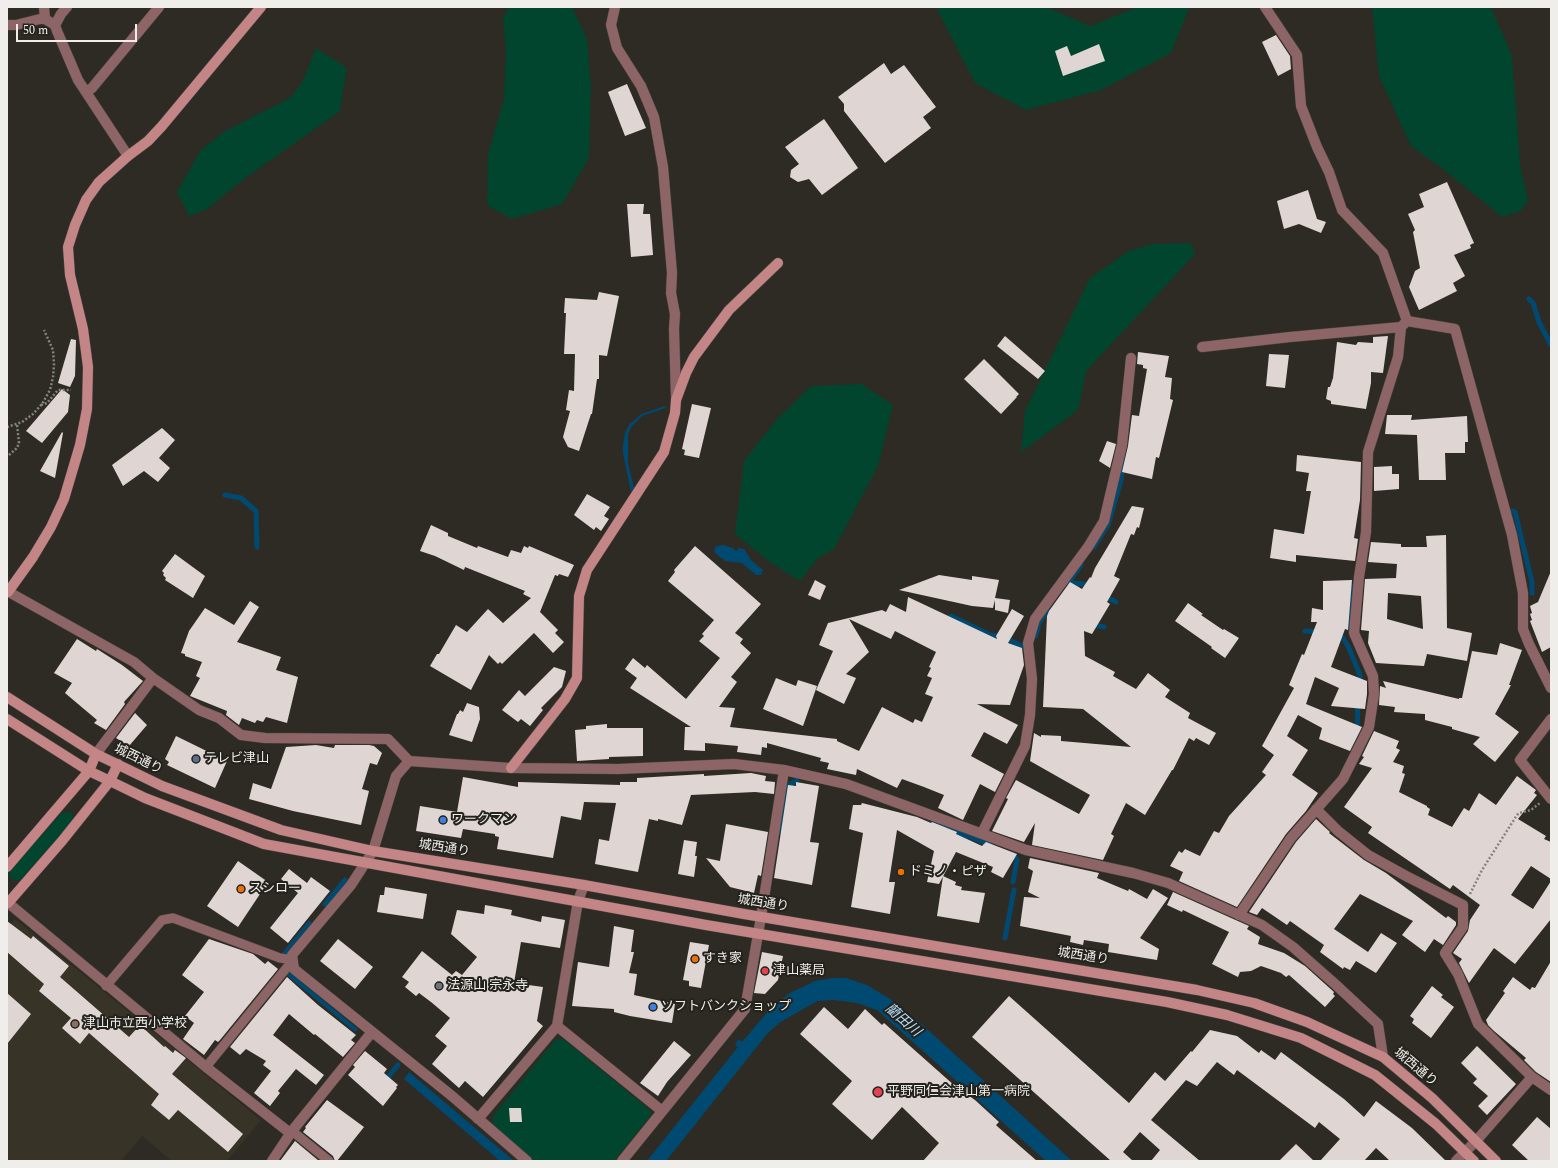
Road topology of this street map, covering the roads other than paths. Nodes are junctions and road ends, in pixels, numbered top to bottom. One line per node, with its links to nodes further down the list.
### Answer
1 (44, 7): 7 (street)
2 (67, 7): 9 (street)
3 (159, 7): 10 (street)
4 (261, 7): 11 (street)
5 (615, 7): 16 (street)
6 (1265, 7): 13 (street)
7 (45, 19): 8 (street); 9 (street)
8 (7, 25)
9 (54, 25): 10 (street)
10 (86, 92): 11 (street)
11 (128, 156): 17 (street)
12 (778, 263): 16 (street)
13 (1404, 324): 14 (street); 19 (street); 31 (street)
14 (1202, 347)
15 (1130, 358): 32 (street)
16 (676, 400): 26 (street)
17 (8, 592): 18 (street)
18 (153, 678): 23 (street); 24 (street)
19 (1551, 688)
20 (7, 697): 23 (street, 城西通り)
21 (7, 719): 28 (street)
22 (1551, 719): 30 (street)
23 (96, 754): 25 (street, 城西通り); 28 (street)
24 (409, 761): 26 (street); 33 (street)
25 (118, 764): 29 (street); 33 (street, 城西通り)
26 (511, 768): 27 (street)
27 (784, 770): 32 (street); 40 (street)
28 (89, 771): 29 (street); 35 (street)
29 (110, 781): 34 (street); 38 (street)
30 (1550, 798)
31 (1316, 809): 39 (street); 48 (street)
32 (982, 833): 39 (street)
33 (373, 851): 34 (street); 36 (street, 城西通り)
34 (365, 863): 37 (street); 42 (street)
35 (7, 867)
36 (584, 885): 37 (street); 40 (street, 城西通り)
37 (578, 901): 41 (street); 44 (street)
38 (8, 902): 43 (street)
39 (1239, 915): 46 (street)
40 (761, 917): 41 (street); 46 (street, 城西通り)
41 (758, 933): 50 (street); 54 (street)
42 (293, 960): 43 (lane); 45 (street); 47 (lane)
43 (106, 986): 47 (street)
44 (557, 1026): 50 (street); 51 (street)
45 (372, 1032): 51 (street); 52 (street)
46 (1383, 1057): 53 (street, 城西通り)
47 (206, 1067): 52 (street)
48 (1532, 1077): 49 (street); 53 (street)
49 (1551, 1090)
50 (662, 1111): 58 (street)
51 (478, 1119): 57 (street)
52 (291, 1132): 55 (street); 56 (lane)
53 (1476, 1141): 54 (street); 61 (street, 城西通り)
54 (1465, 1152): 59 (street); 60 (street)
55 (272, 1161)
56 (329, 1161)
57 (527, 1161)
58 (622, 1161)
59 (1456, 1161)
60 (1474, 1161)
61 (1496, 1161)

